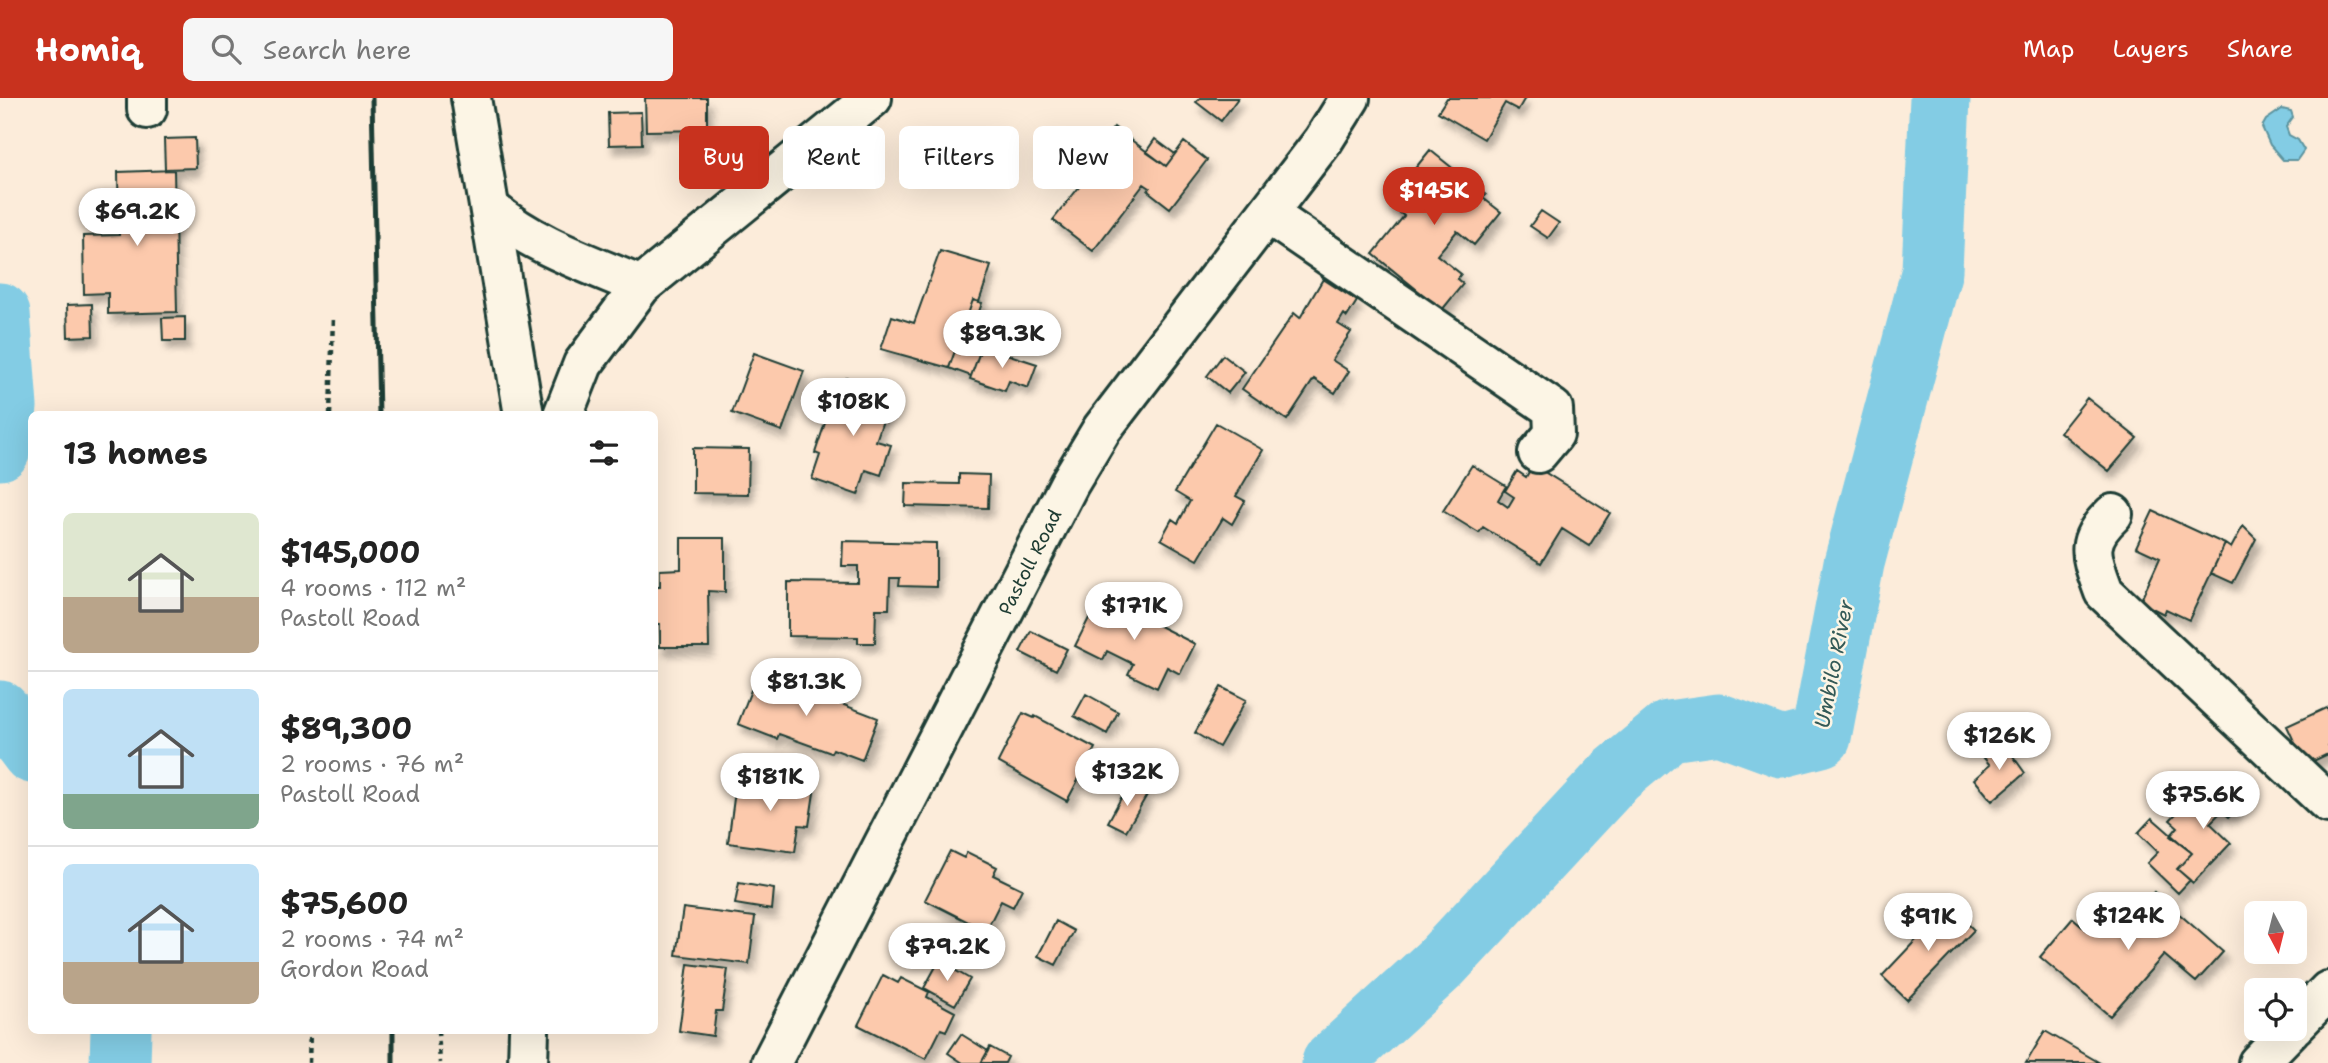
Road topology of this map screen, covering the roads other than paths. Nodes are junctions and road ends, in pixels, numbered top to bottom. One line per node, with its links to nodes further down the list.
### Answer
1 (471, 98): 4 (street)
2 (872, 98): 6 (street)
3 (1350, 98): 5 (street, Pastoll Road)
4 (492, 210): 6 (street); 7 (street)
5 (1268, 214): 9 (street); 17 (street, Pastoll Road)
6 (641, 286): 8 (street)
7 (523, 411)
8 (565, 411)
9 (1538, 453)
10 (2113, 514): 11 (street)
11 (2328, 803)
12 (2328, 991): 13 (street)
13 (2307, 1013)
14 (529, 1034): 16 (street)
15 (2279, 1041): 18 (street)
16 (528, 1063)
17 (771, 1063)
18 (2258, 1063)

